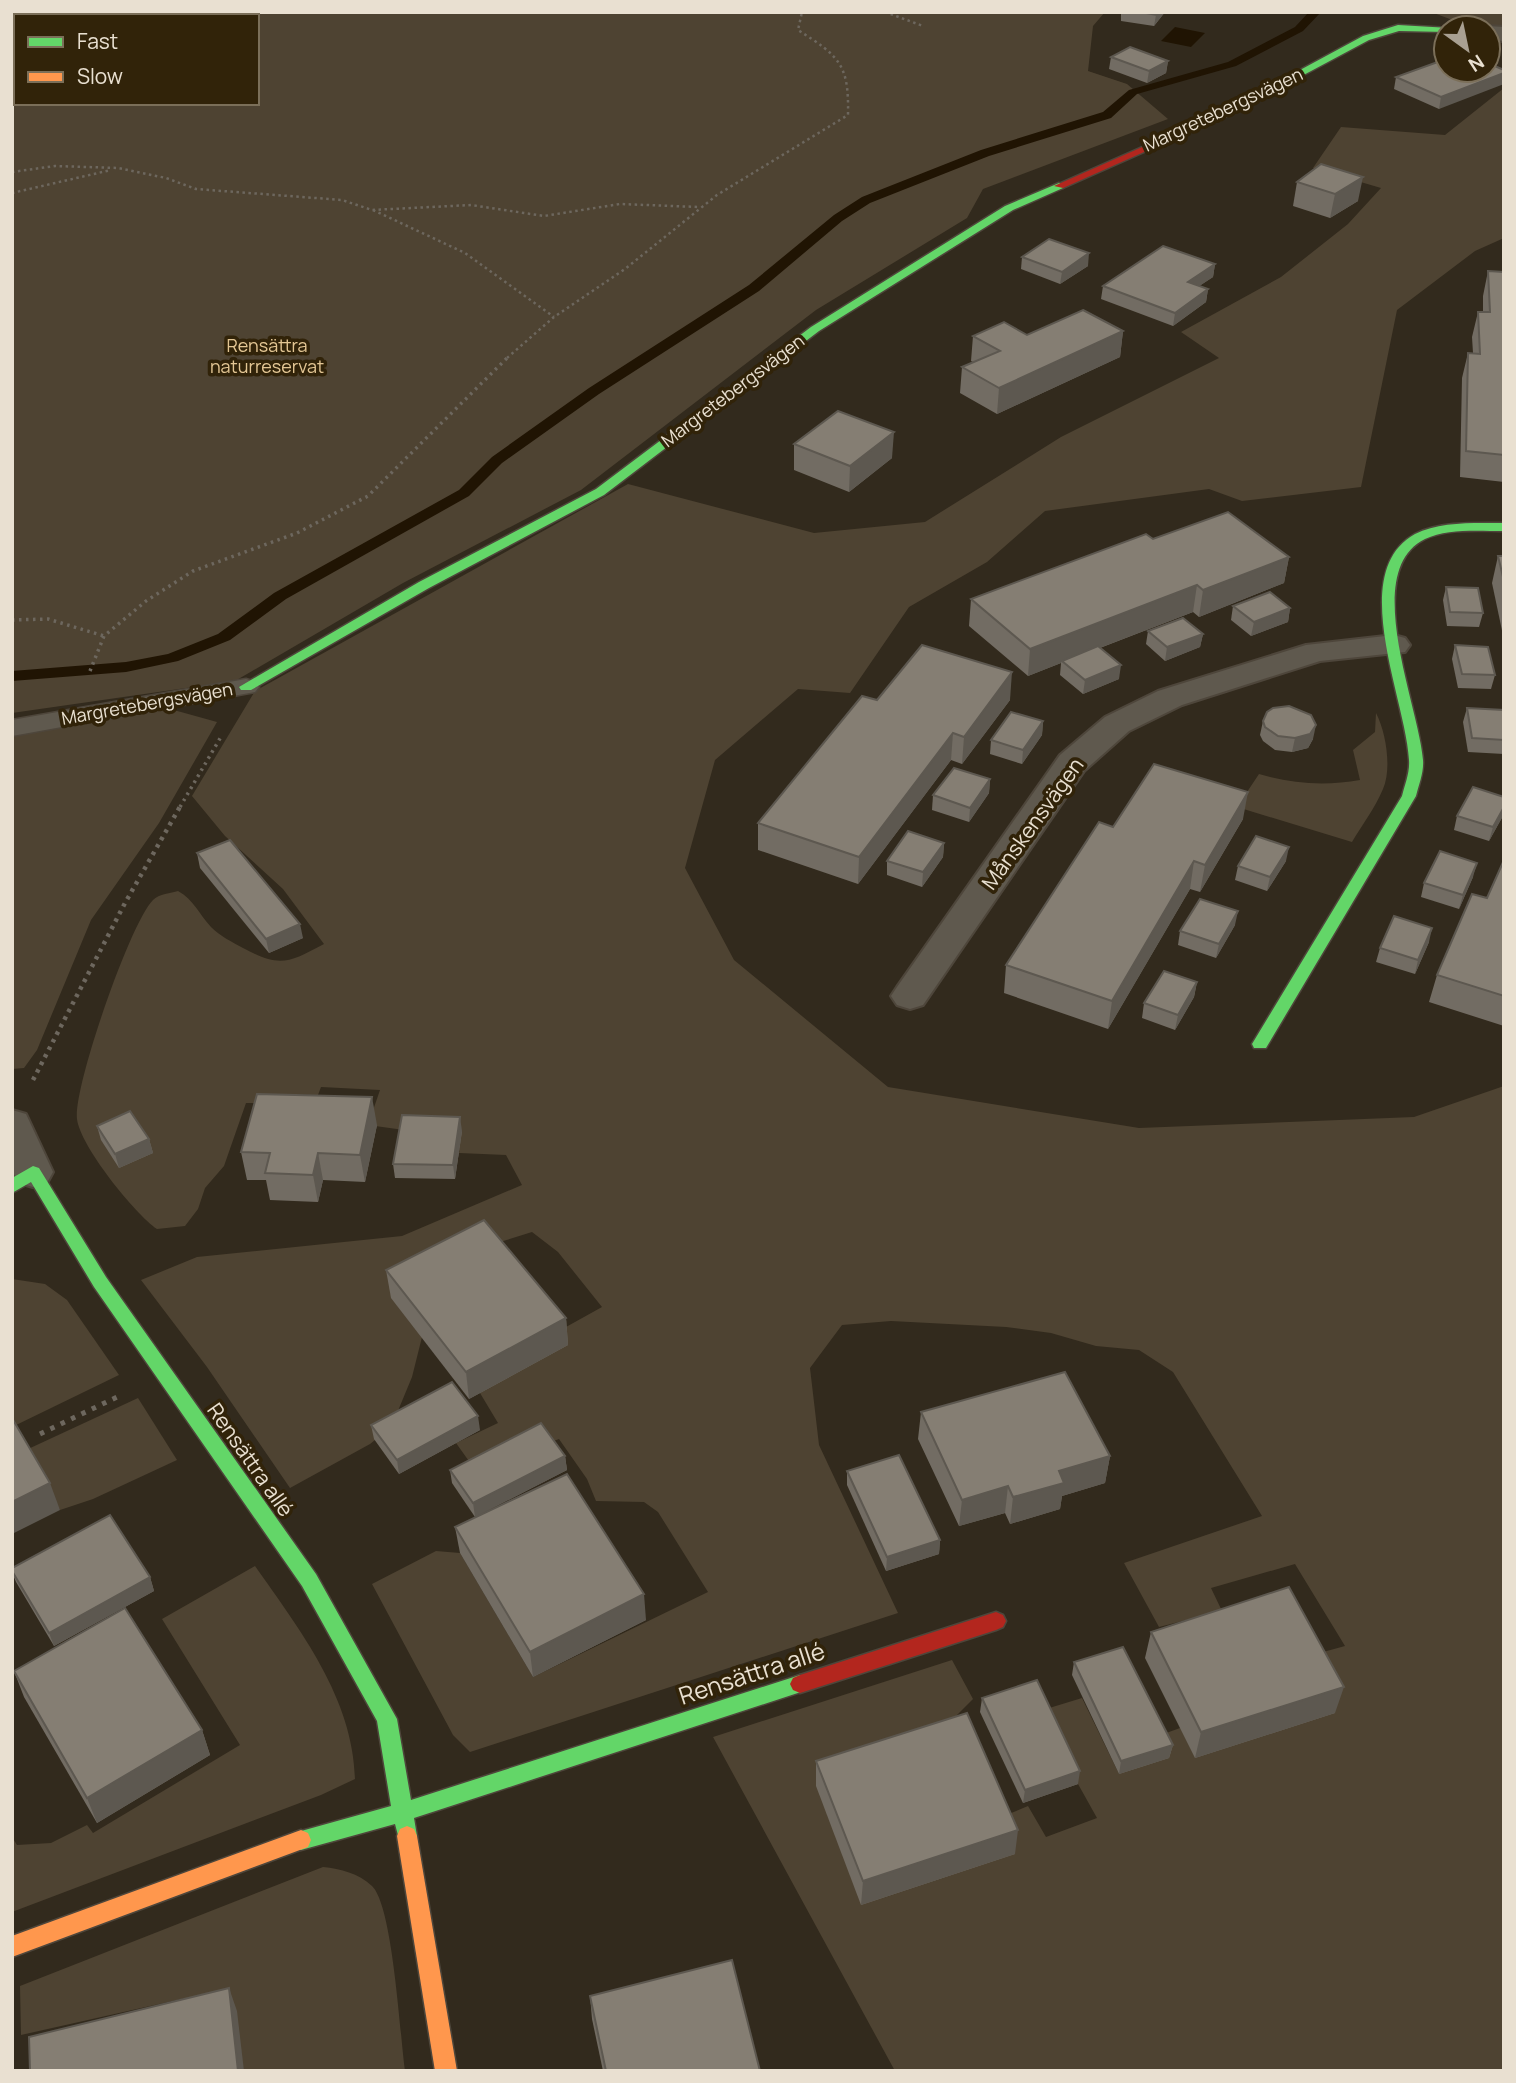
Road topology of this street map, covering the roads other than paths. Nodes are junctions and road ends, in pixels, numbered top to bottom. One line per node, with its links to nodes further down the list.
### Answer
1 (1432, 29): 4 (street, Margretebergsvägen)
2 (1504, 527): 3 (street)
3 (1394, 645): 6 (street, Månskensvägen); 7 (street)
4 (246, 687): 5 (lane, Margretebergsvägen)
5 (12, 728)
6 (910, 996)
7 (1259, 1044)
8 (12, 1124): 9 (street)
9 (22, 1180): 11 (street, Rensättra allé)
10 (996, 1621): 11 (street, Rensättra allé)
11 (404, 1812): 12 (street, Rensättra allé); 13 (street, Rensättra allé)
12 (12, 1947)
13 (446, 2071)

